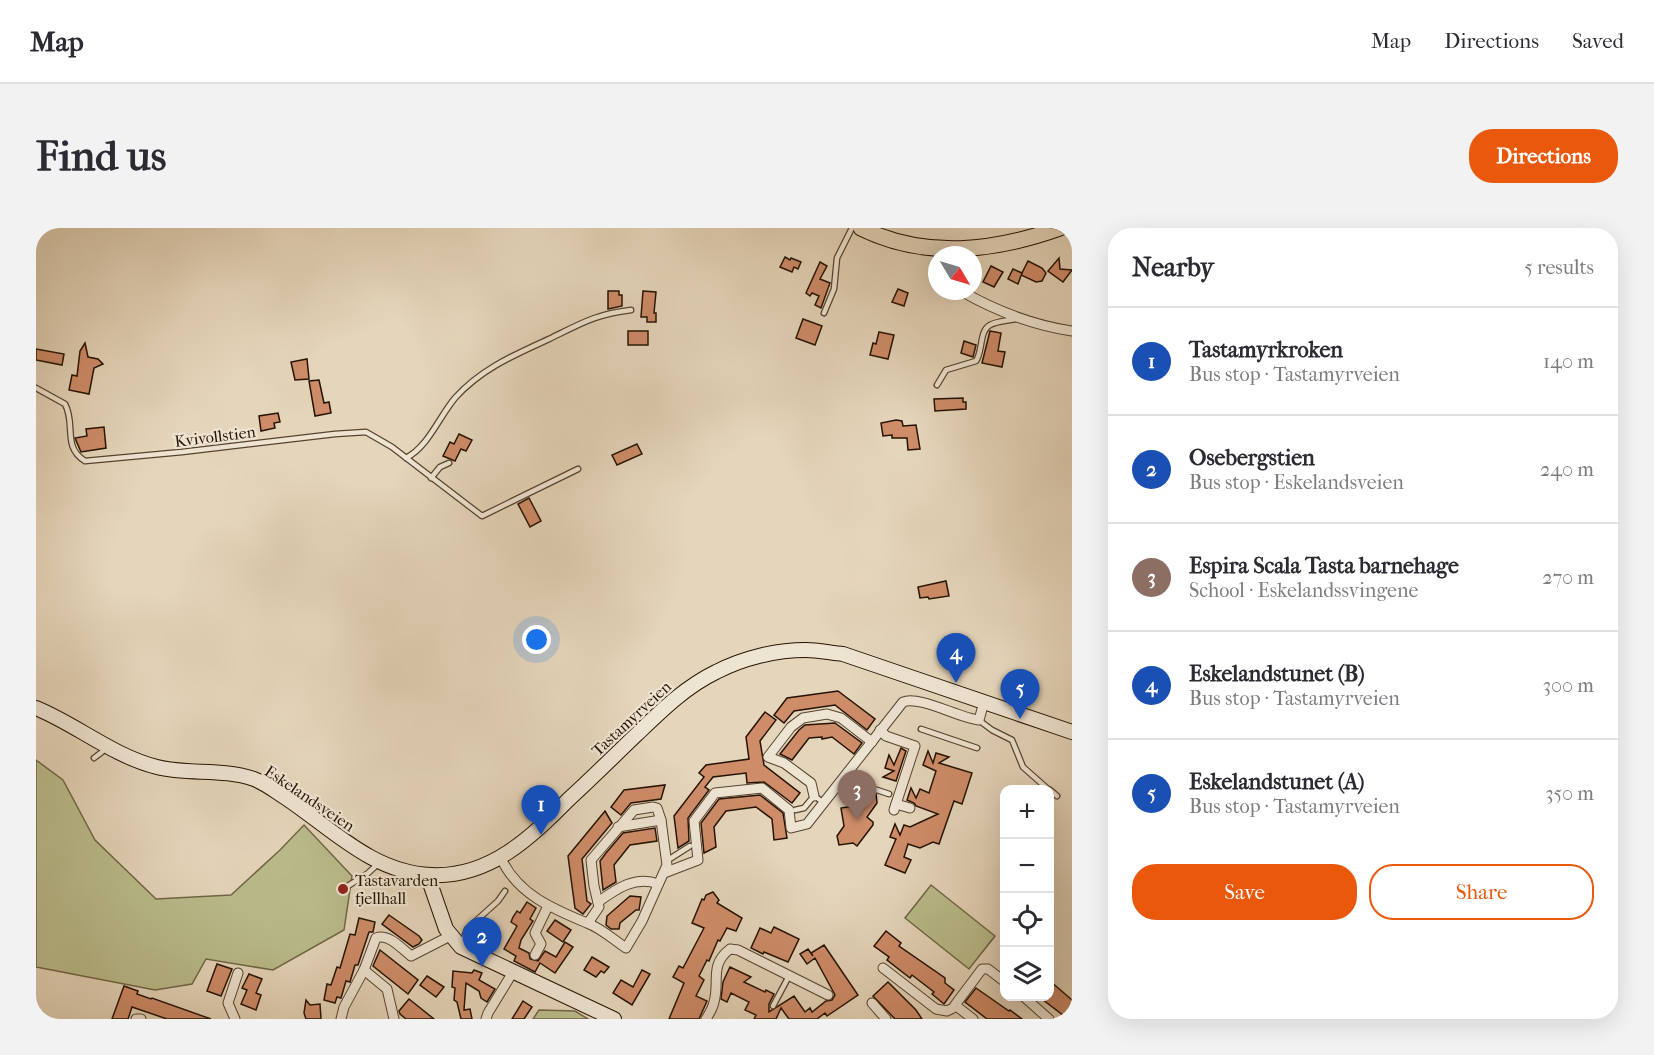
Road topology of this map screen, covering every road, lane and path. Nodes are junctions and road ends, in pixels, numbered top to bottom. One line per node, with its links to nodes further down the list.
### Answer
1 (852, 228): 6 (lane)
2 (861, 228): 3 (highway)
3 (1057, 228)
4 (976, 300): 7 (street)
5 (631, 310): 11 (lane)
6 (824, 313)
7 (1017, 318): 8 (street); 9 (lane)
8 (1072, 331)
9 (937, 385)
10 (36, 388): 11 (lane, Kvivollstien)
11 (406, 458): 14 (lane, Kvivollstien)
12 (449, 463): 14 (lane)
13 (578, 469): 14 (lane, Kvivollstien)
14 (431, 478)
15 (984, 702): 17 (street); 20 (main road, Tastamyrveien); 37 (main road, Tastamyrveien)
16 (36, 708): 39 (main road, Eskelandsveien)
17 (979, 720): 19 (street); 26 (lane)
18 (921, 729): 22 (lane)
19 (880, 730): 21 (street); 32 (street)
20 (1072, 732)
21 (872, 742): 25 (street); 29 (street)
22 (978, 748)
23 (102, 752): 24 (lane)
24 (94, 758)
25 (847, 775): 27 (lane); 31 (street)
26 (1043, 785)
27 (889, 794)
28 (1054, 794): 30 (lane)
29 (814, 796): 31 (lane); 33 (lane)
30 (1057, 796)
31 (824, 803): 40 (street)
32 (910, 808)
33 (795, 810)
34 (661, 820): 35 (street); 35 (street); 38 (street)
35 (618, 827): 45 (street)
36 (690, 846): 38 (lane)
37 (501, 858): 41 (main road, Tastamyrveien); 46 (street)
38 (668, 860): 40 (street)
39 (380, 863): 41 (main road, Eskelandsveien); 43 (lane)
40 (664, 873): 42 (street)
41 (437, 875): 48 (main road)
42 (658, 884): 45 (street); 47 (street)
43 (343, 889)
44 (505, 891): 49 (lane)
45 (598, 902): 47 (street)
46 (548, 906): 47 (street); 50 (street)
47 (588, 923)
48 (450, 936): 49 (main road); 52 (street)
49 (461, 946): 53 (main road)
50 (535, 955)
51 (883, 968): 61 (street)
52 (364, 970): 65 (street); 66 (street)
53 (513, 972): 67 (street); 68 (main road)
54 (238, 974): 64 (street)
55 (789, 975): 57 (street); 60 (lane); 69 (street)
56 (1000, 978): 61 (street)
57 (828, 995)
58 (1029, 1001): 72 (street)
59 (872, 1003): 70 (street)
60 (774, 1006)
61 (955, 1007): 71 (street)
62 (136, 1019): 63 (street)
63 (141, 1019)
64 (235, 1019)
65 (341, 1019)
66 (394, 1019)
67 (486, 1019)
68 (614, 1019)
69 (706, 1019)
70 (886, 1019)
71 (973, 1019)
72 (1049, 1019)

